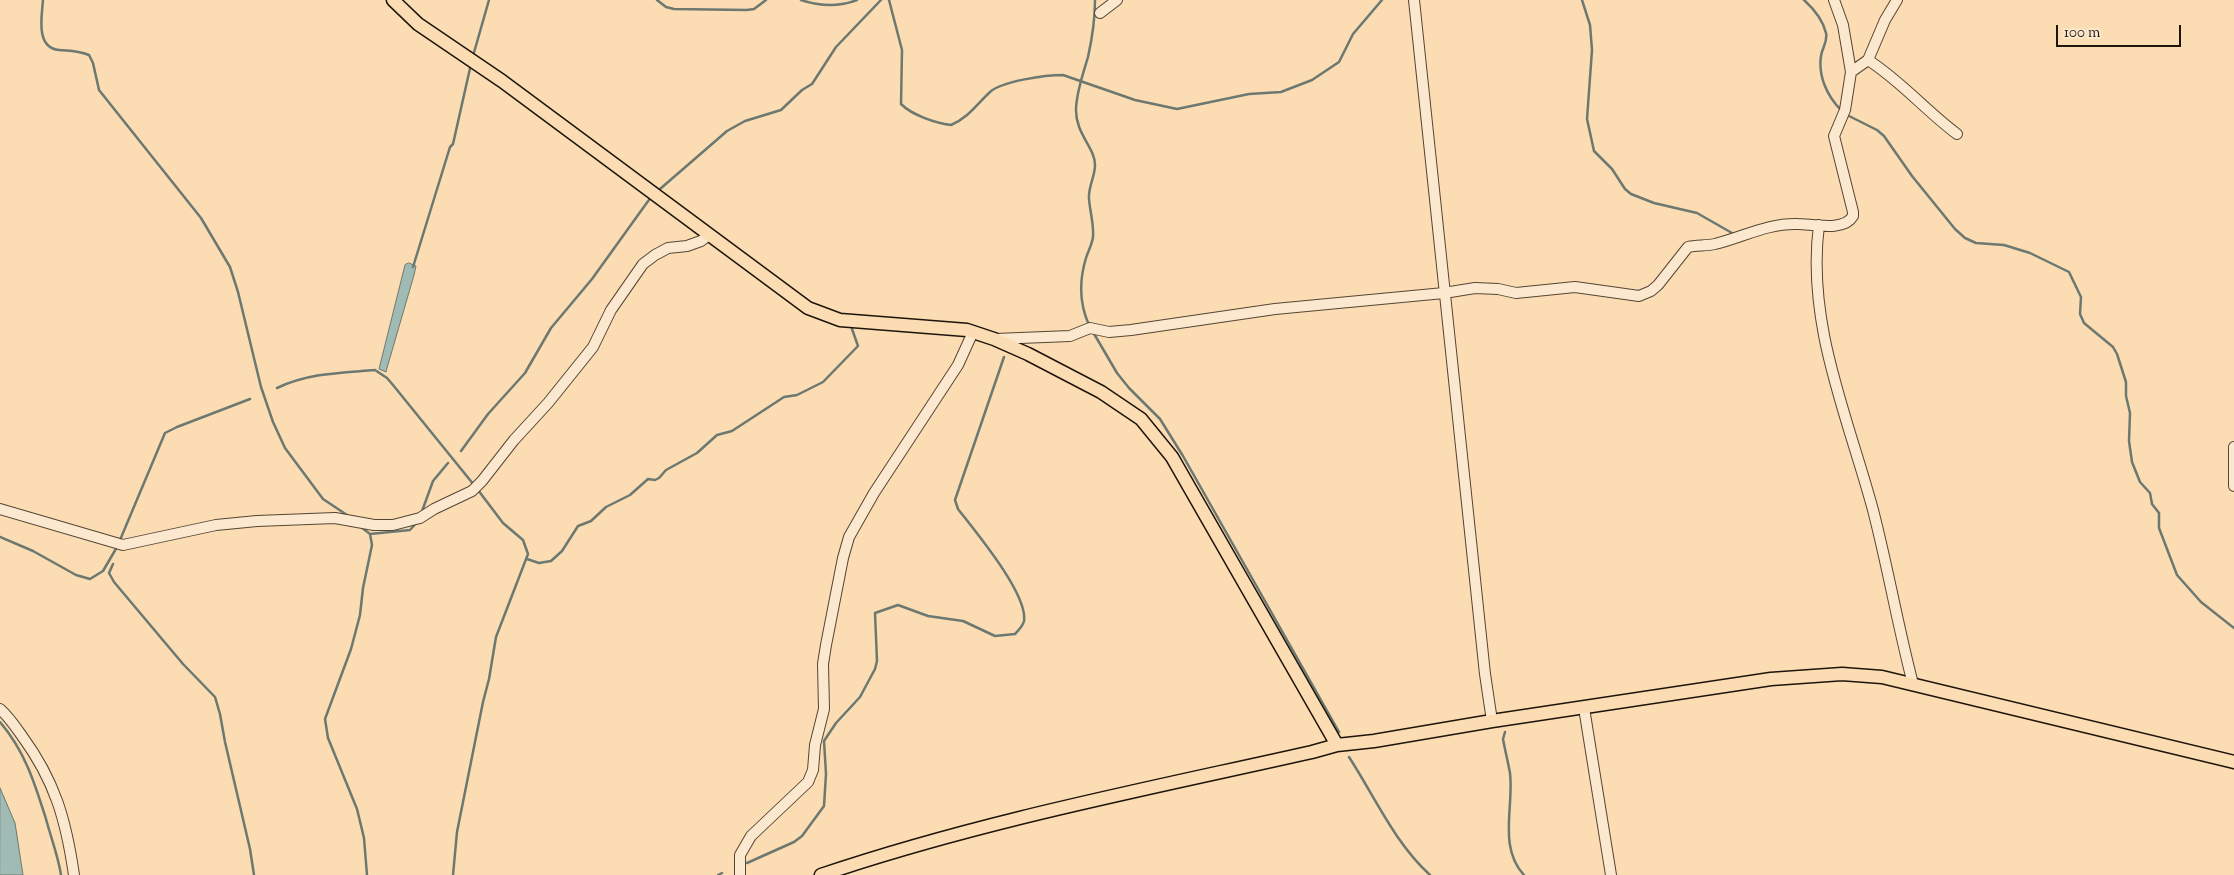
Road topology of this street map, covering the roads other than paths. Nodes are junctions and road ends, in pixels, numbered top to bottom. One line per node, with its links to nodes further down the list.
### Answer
1 (393, 0): 11 (main road)
2 (1118, 0): 6 (street)
3 (1414, 0): 12 (street)
4 (1834, 0): 8 (street)
5 (1897, 0): 7 (street)
6 (1100, 13)
7 (1868, 60): 8 (street); 9 (street)
8 (1851, 72): 10 (street)
9 (1957, 134)
10 (1819, 225): 12 (street); 18 (street)
11 (709, 235): 13 (main road); 17 (street)
12 (1444, 292): 14 (street); 21 (street)
13 (974, 332): 14 (main road); 25 (street)
14 (994, 339): 22 (main road)
15 (2234, 448): 16 (street)
16 (2234, 486)
17 (0, 509)
18 (1913, 684): 19 (main road); 23 (main road)
19 (1584, 708): 21 (main road); 27 (street)
20 (0, 709): 24 (street)
21 (1492, 721): 22 (main road)
22 (1337, 745): 26 (main road)
23 (2234, 762)
24 (74, 875)
25 (740, 875)
26 (821, 875)
27 (1612, 875)

